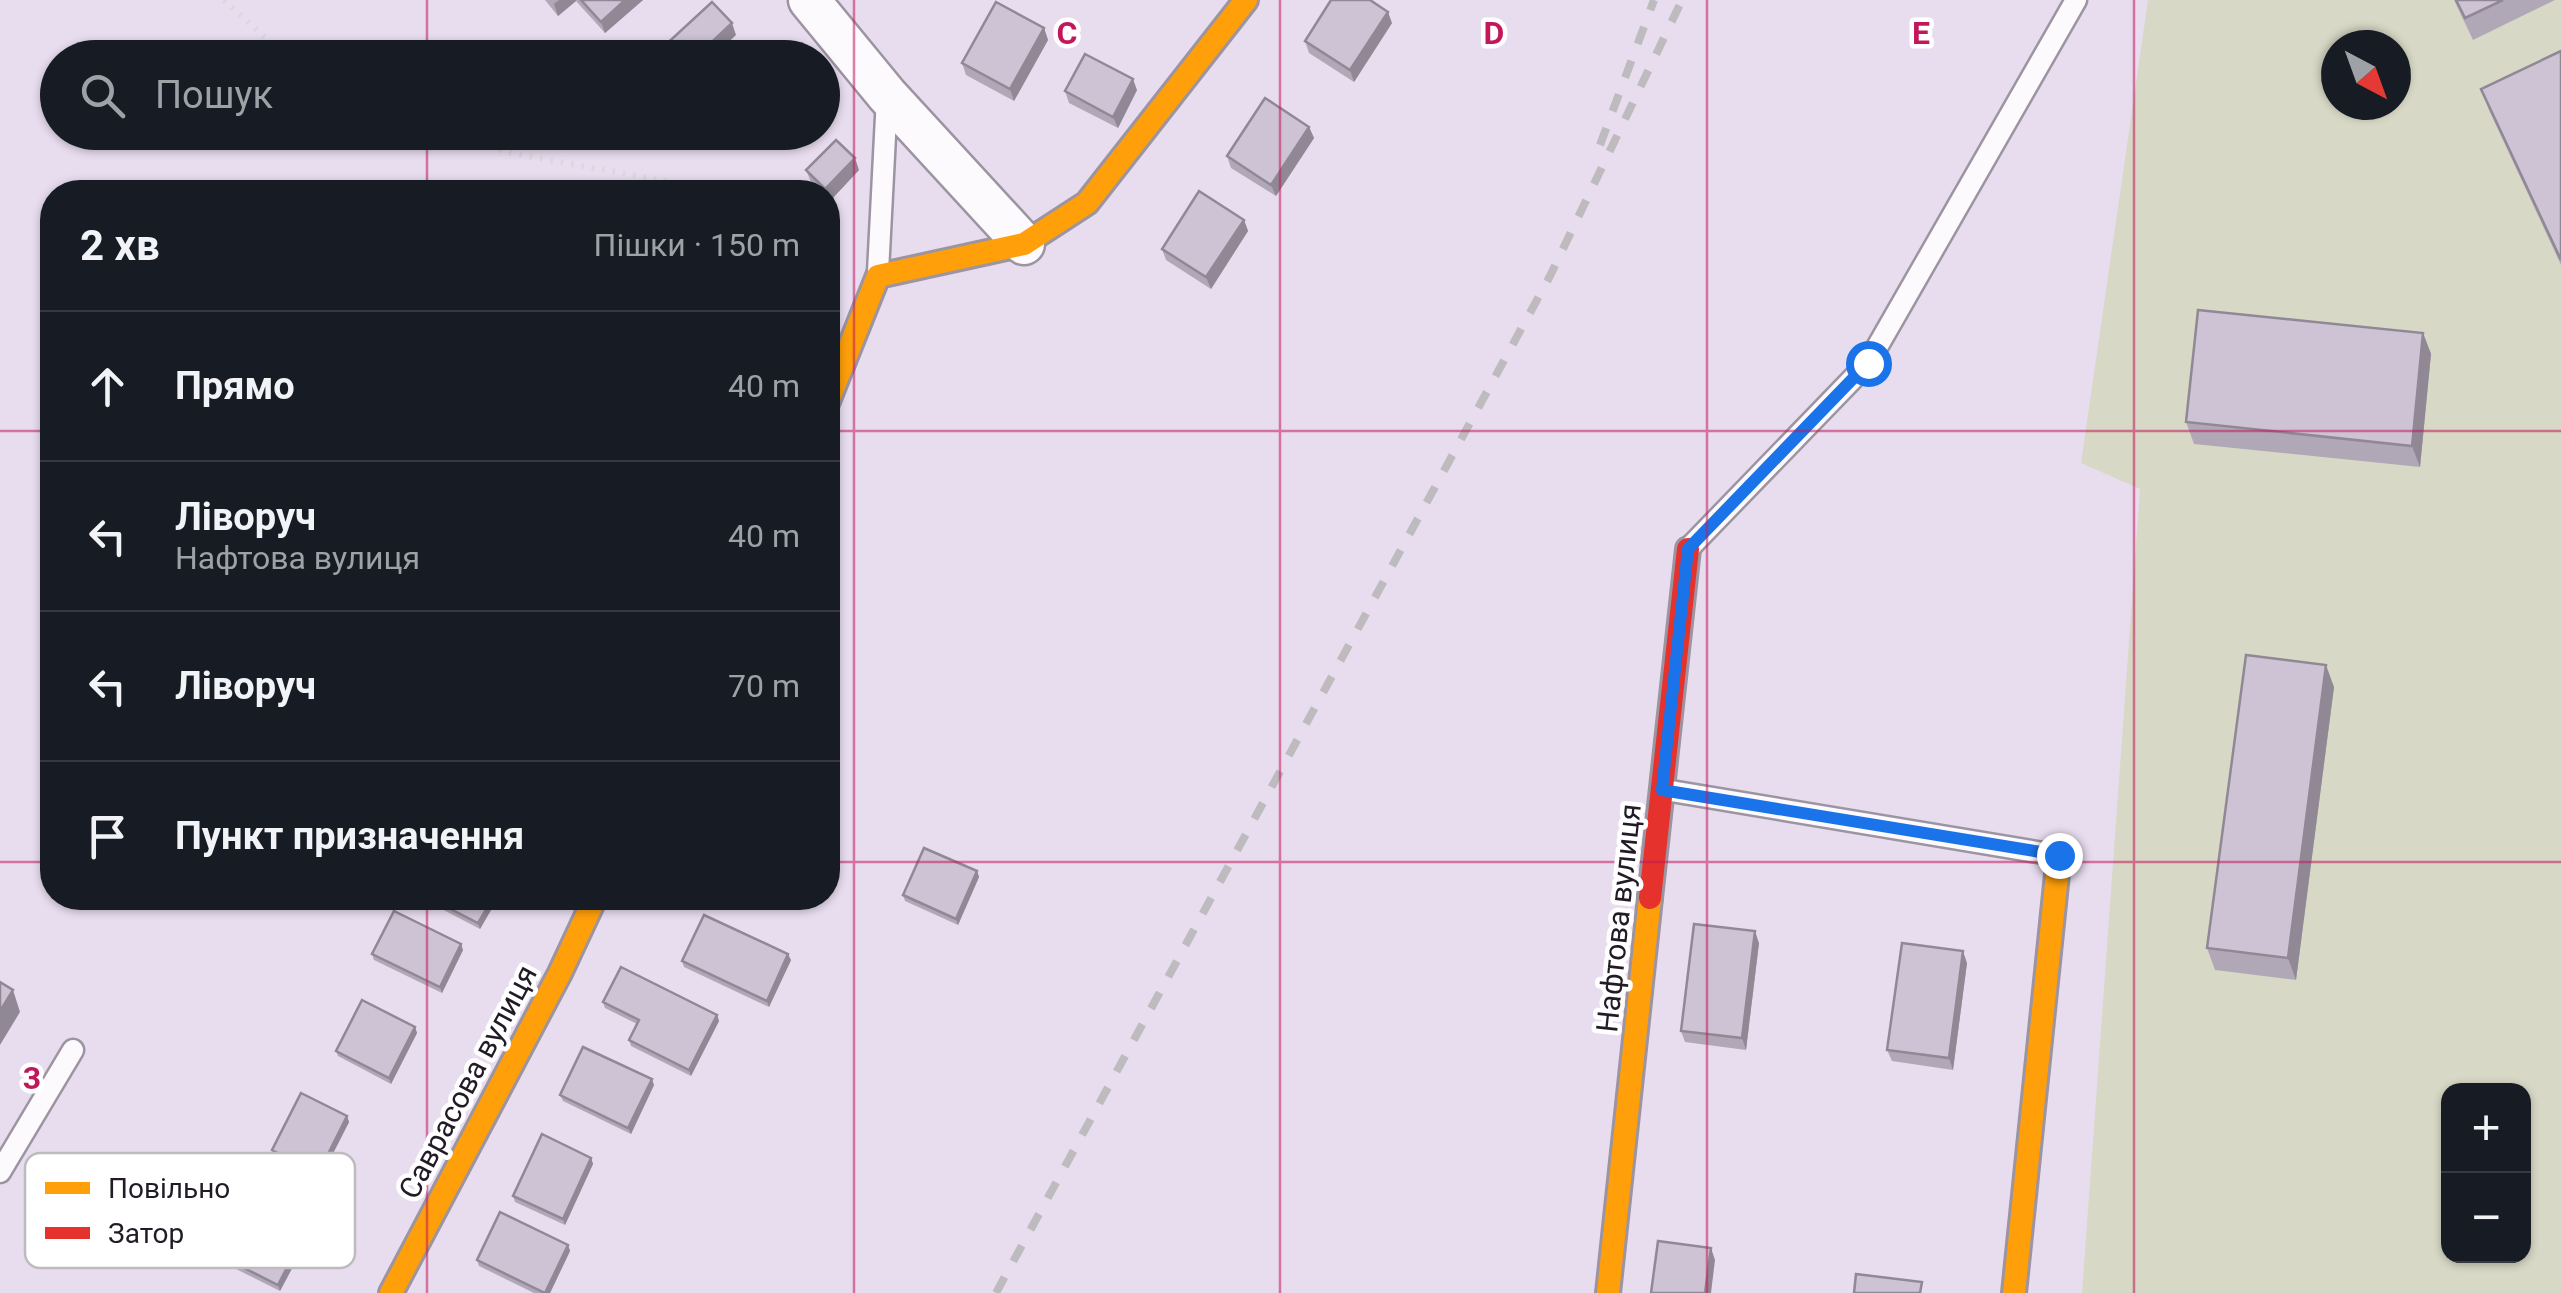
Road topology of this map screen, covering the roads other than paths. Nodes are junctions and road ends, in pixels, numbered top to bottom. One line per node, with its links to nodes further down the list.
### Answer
1 (810, 0): 4 (street)
2 (1246, 0): 5 (street)
3 (2076, 0): 8 (lane)
4 (887, 95): 5 (street); 6 (lane)
5 (1024, 244): 6 (street)
6 (878, 276): 7 (street)
7 (840, 371)
8 (1688, 549): 9 (street, Нафтова вулиця)
9 (1662, 790): 10 (lane); 15 (street, Нафтова вулиця)
10 (2059, 855): 16 (street)
11 (590, 910): 14 (street, Саврасова вулиця)
12 (73, 1050): 13 (lane)
13 (0, 1172)
14 (391, 1293)
15 (1608, 1293)
16 (2014, 1293)

